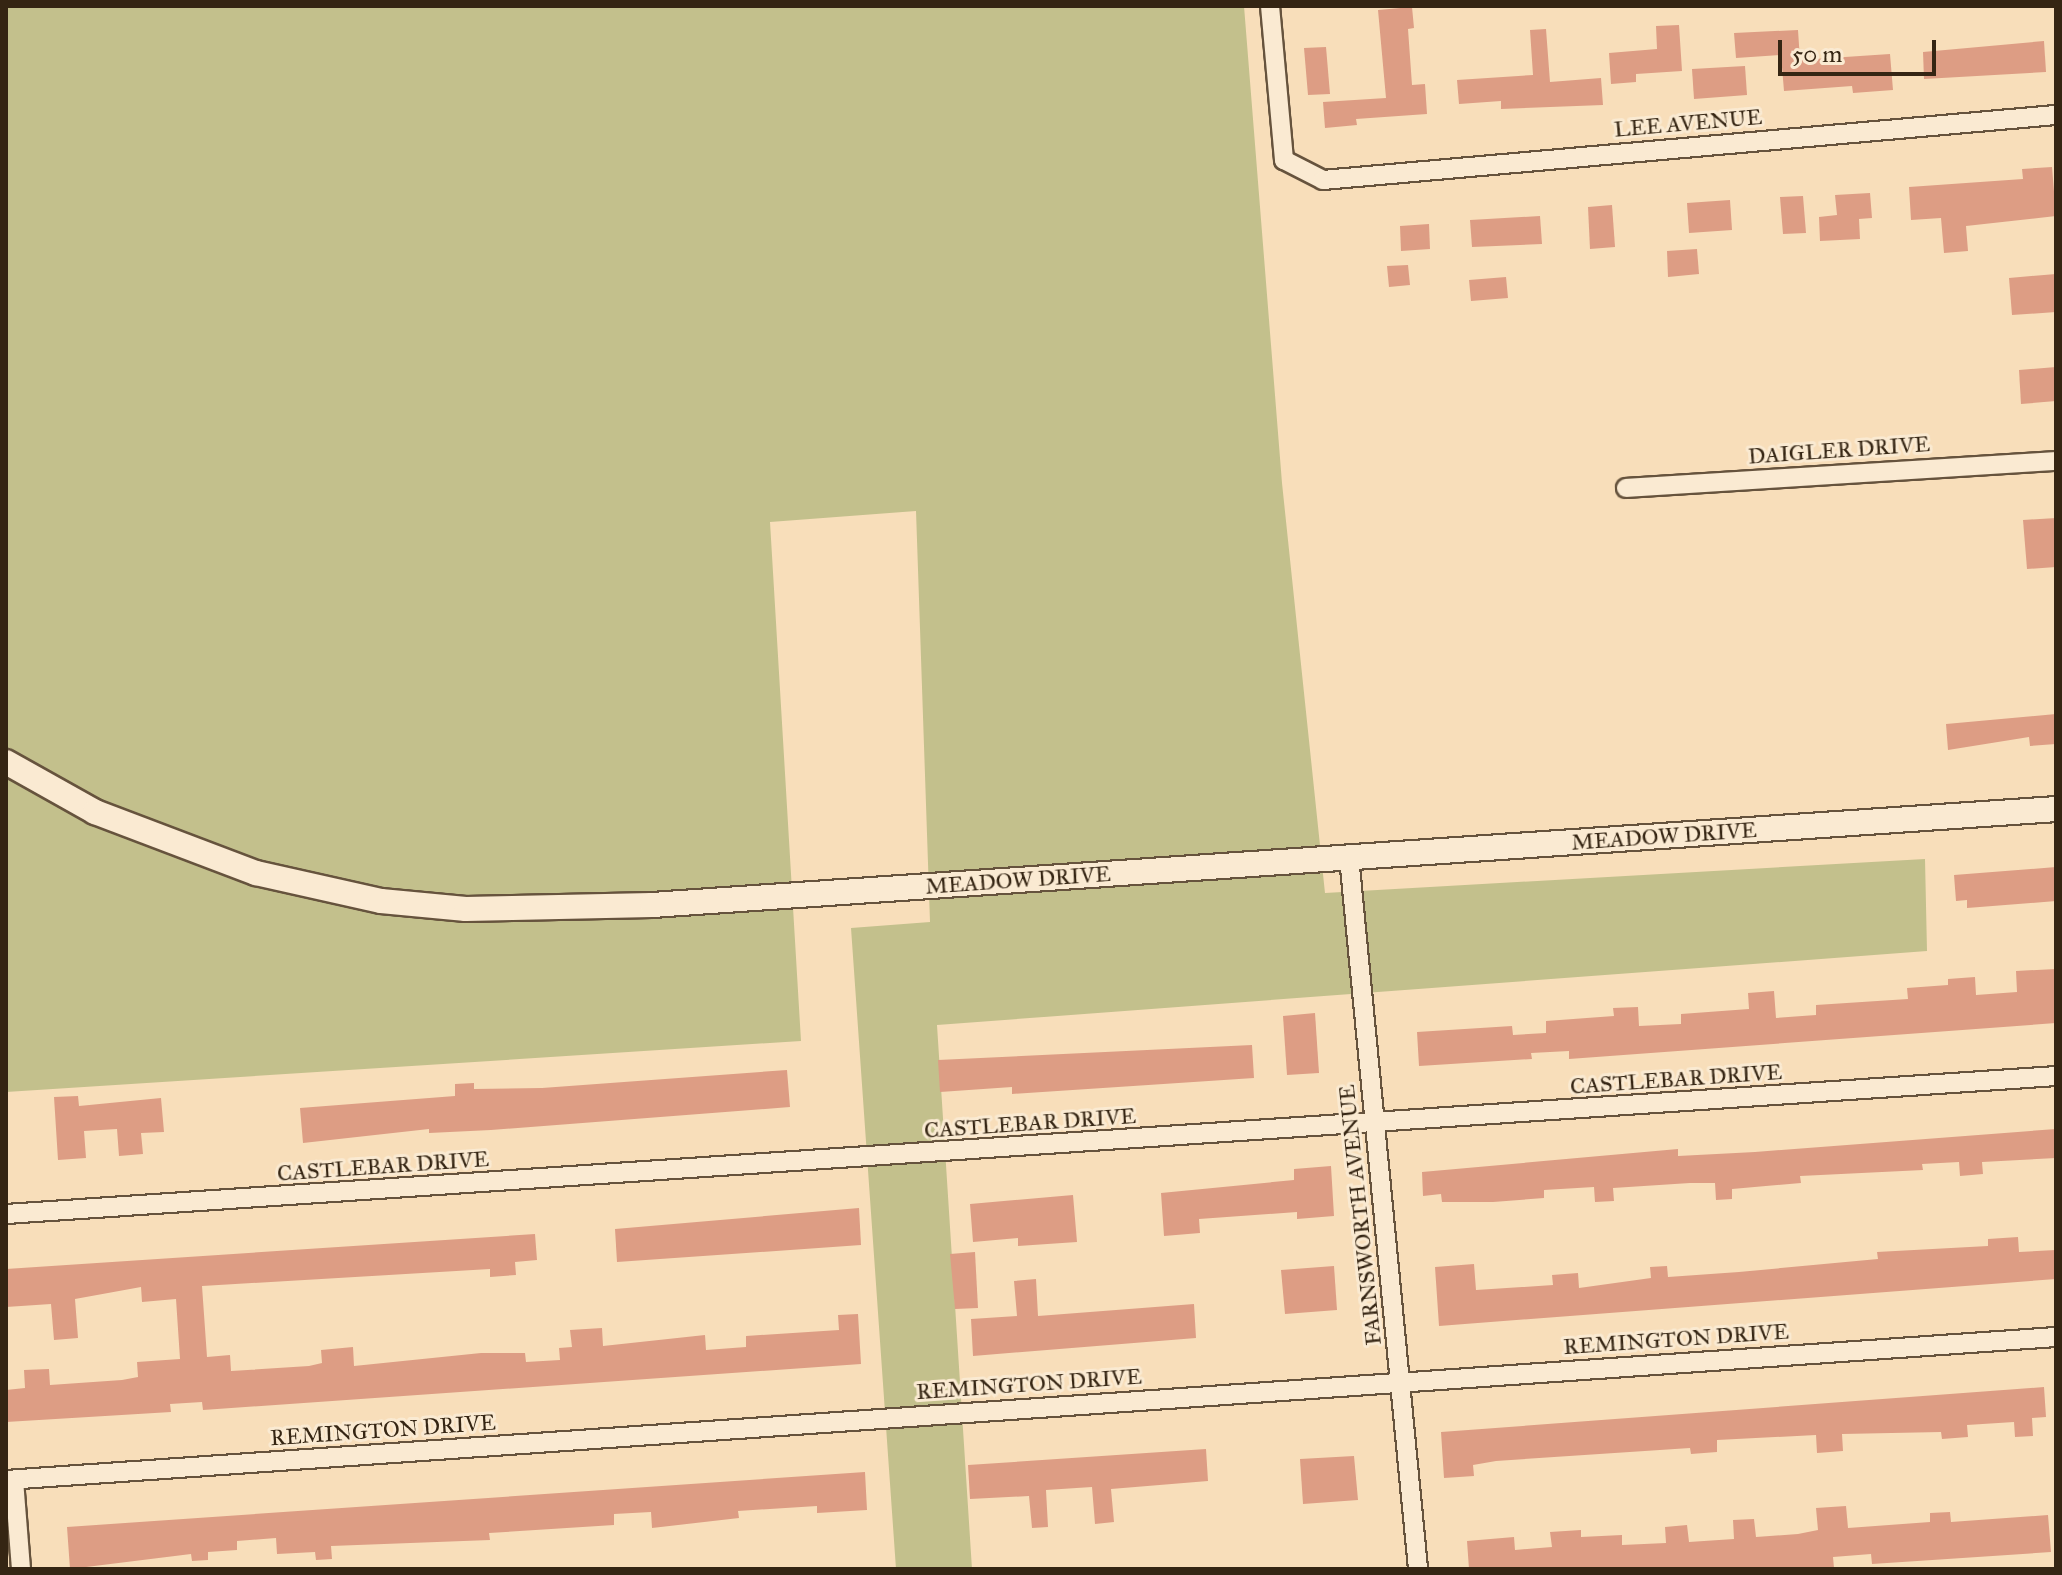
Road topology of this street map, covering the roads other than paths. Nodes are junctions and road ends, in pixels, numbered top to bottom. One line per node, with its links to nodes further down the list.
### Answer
1 (1270, 6): 2 (street, LEE AVENUE)
2 (2056, 115)
3 (2056, 461): 4 (street, DAIGLER DRIVE)
4 (1626, 488)
5 (6, 762): 7 (street, MEADOW DRIVE)
6 (2056, 809): 7 (street, MEADOW DRIVE)
7 (1349, 857): 9 (street, FARNSWORTH AVENUE)
8 (2056, 1076): 9 (street, CASTLEBAR DRIVE)
9 (1376, 1125): 10 (street, CASTLEBAR DRIVE); 12 (street, FARNSWORTH AVENUE)
10 (6, 1214)
11 (2056, 1337): 12 (street, REMINGTON DRIVE)
12 (1401, 1382): 13 (street, REMINGTON DRIVE); 15 (street, FARNSWORTH AVENUE)
13 (10, 1480): 14 (street)
14 (21, 1569)
15 (1418, 1569)

